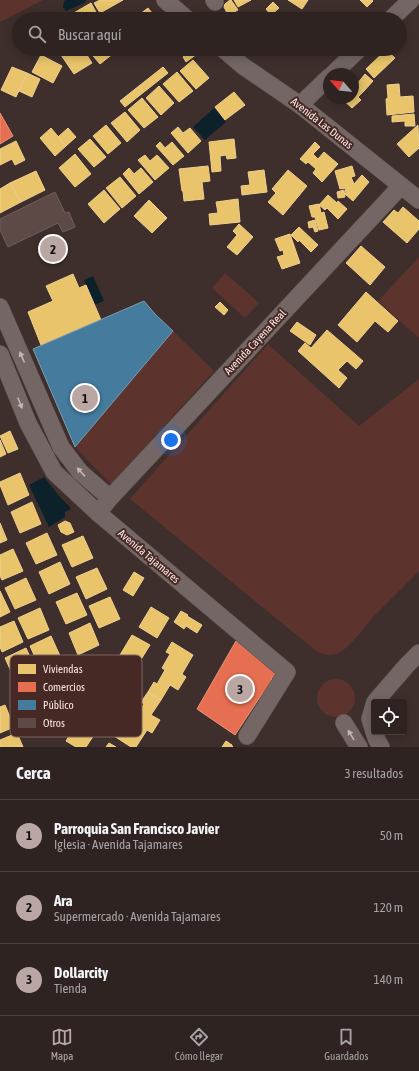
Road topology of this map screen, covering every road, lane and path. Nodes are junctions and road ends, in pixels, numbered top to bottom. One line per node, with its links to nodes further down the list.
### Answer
1 (165, 0): 3 (street)
2 (411, 0): 4 (street)
3 (179, 12)
4 (398, 12)
5 (231, 56): 9 (street, Avenida Las Dunas)
6 (352, 56): 7 (street)
7 (339, 68)
8 (323, 83): 9 (street)
9 (300, 105): 10 (street, Avenida Las Dunas)
10 (401, 186): 11 (street, Avenida Las Dunas); 14 (street, Avenida Cayena Real)
11 (419, 200)
12 (0, 307): 14 (street, one-way to 12)
13 (0, 354): 15 (street, Avenida Tajamares, one-way to 15)
14 (110, 498): 15 (street, Avenida Cayena Real)
15 (98, 513): 20 (street, Avenida Tajamares)
16 (419, 653): 17 (street)
17 (377, 699)
18 (344, 724): 21 (street, one-way to 18)
19 (375, 735): 22 (street)
20 (247, 736)
21 (359, 747)
22 (381, 747)

